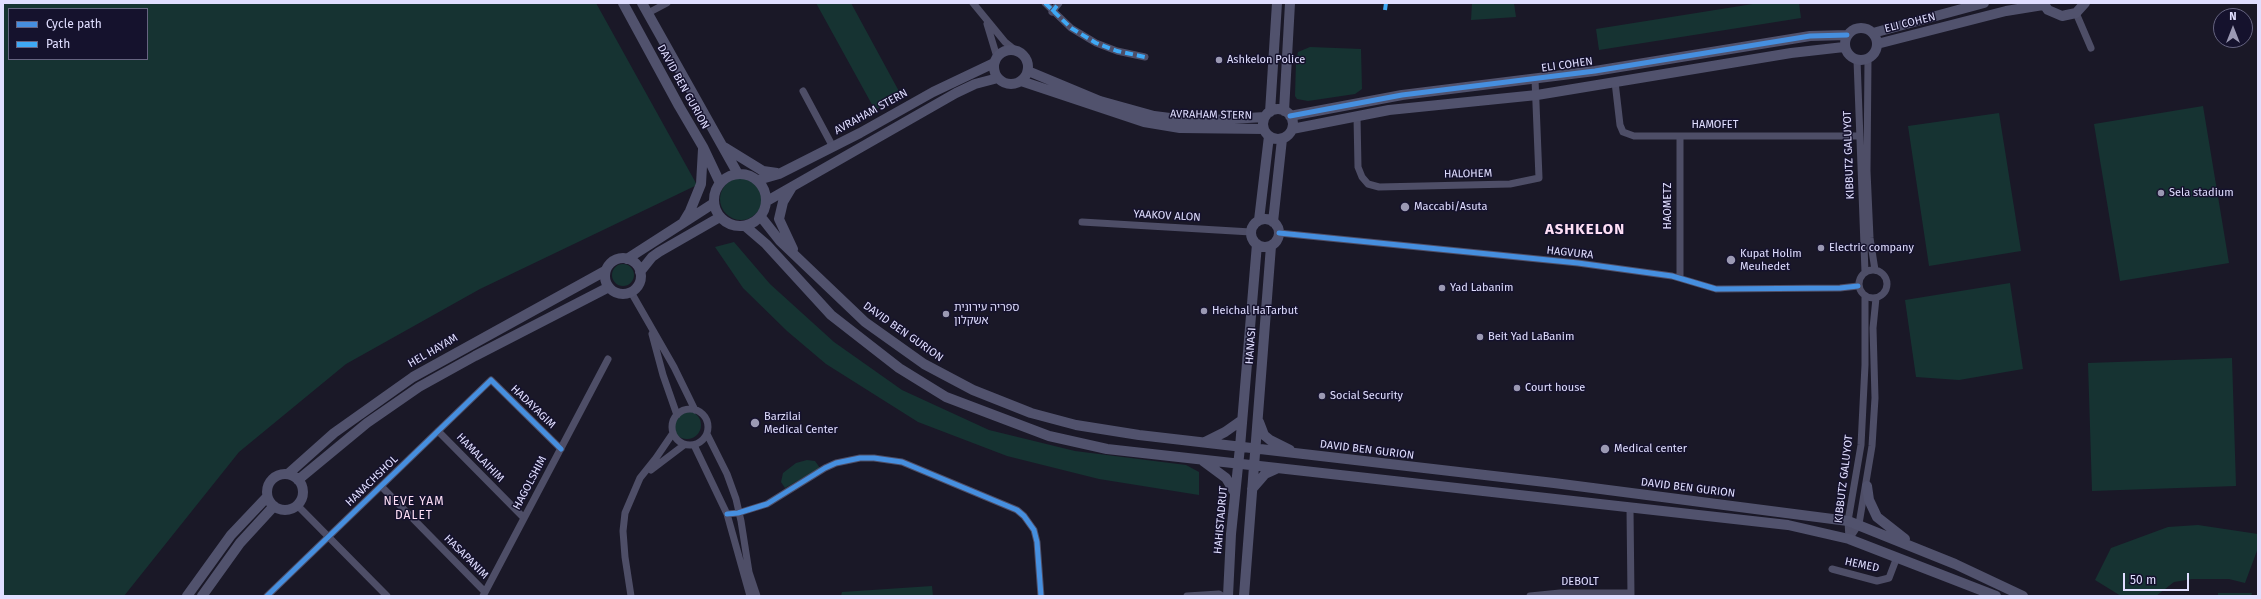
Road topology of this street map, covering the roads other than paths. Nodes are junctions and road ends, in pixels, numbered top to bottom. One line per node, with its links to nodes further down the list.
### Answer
1 (623, 3): 42 (main road, DAVID BEN GURION)
2 (642, 3): 14 (main road, DAVID BEN GURION)
3 (667, 3): 14 (street)
4 (973, 3): 15 (street)
5 (1045, 3): 12 (street)
6 (1059, 3): 12 (street)
7 (1277, 3): 33 (main road)
8 (1290, 3): 32 (main road)
9 (1984, 3): 16 (main road, ELI COHEN)
10 (2085, 3): 13 (main road)
11 (2043, 4): 13 (main road); 18 (main road, ELI COHEN)
12 (1052, 12): 22 (street)
13 (2076, 13): 20 (street)
14 (648, 14): 40 (main road, DAVID BEN GURION)
15 (984, 18): 21 (street); 24 (street)
16 (1873, 33): 17 (main road); 18 (main road)
17 (1847, 34): 19 (main road); 27 (main road, ELI COHEN)
18 (1877, 44): 23 (main road)
19 (1844, 47): 23 (main road); 29 (main road)
20 (2091, 48)
21 (1015, 50): 24 (main road); 25 (main road)
22 (1146, 57)
23 (1863, 59): 38 (street, KIBBUTZ GALUYOT); 63 (street, KIBBUTZ GALUYOT)
24 (995, 60): 26 (main road); 41 (main road, AVRAHAM STERN)
25 (1028, 71): 28 (main road); 33 (main road, AVRAHAM STERN)
26 (998, 78): 28 (main road); 47 (main road)
27 (1535, 79): 31 (street, HALOHEM); 32 (main road, ELI COHEN)
28 (1021, 81): 36 (main road, AVRAHAM STERN)
29 (1615, 82): 31 (main road); 37 (street, HAMOFET)
30 (803, 90): 41 (street)
31 (1537, 94): 34 (main road); 34 (street, HALOHEM)
32 (1287, 113): 33 (main road); 35 (main road)
33 (1268, 114): 36 (main road)
34 (1357, 117): 35 (main road)
35 (1292, 130): 39 (main road)
36 (1266, 133): 39 (main road); 52 (main road)
37 (1680, 136): 38 (street, HAMOFET); 67 (street, HAOMETZ)
38 (1859, 136): 66 (street, KIBBUTZ GALUYOT)
39 (1282, 139): 54 (main road)
40 (722, 146): 43 (main road, DAVID BEN GURION); 44 (main road)
41 (834, 146): 44 (main road, AVRAHAM STERN)
42 (703, 147): 46 (main road, DAVID BEN GURION); 55 (main road)
43 (738, 174): 45 (main road); 46 (main road)
44 (779, 174): 45 (main road, AVRAHAM STERN)
45 (758, 180): 48 (main road)
46 (720, 183): 49 (main road)
47 (792, 186): 48 (main road); 62 (main road)
48 (767, 201): 51 (main road)
49 (714, 203): 50 (main road); 55 (main road)
50 (720, 217): 56 (main road); 65 (main road)
51 (761, 217): 56 (main road); 62 (main road, DAVID BEN GURION)
52 (1259, 220): 54 (main road); 57 (main road)
53 (1082, 222): 57 (street, YAAKOV ALON)
54 (1273, 222): 58 (main road)
55 (682, 224): 61 (main road)
56 (745, 226): 90 (main road)
57 (1251, 232): 59 (main road)
58 (1279, 233): 60 (main road); 67 (street, HAGVURA)
59 (1257, 244): 60 (main road); 79 (main road, HANASI)
60 (1271, 246): 77 (main road, HANASI)
61 (627, 259): 64 (main road); 65 (main road)
62 (799, 259): 83 (main road, DAVID BEN GURION)
63 (1875, 270): 66 (street); 72 (street)
64 (605, 271): 69 (main road); 94 (main road, HEL HAYAM)
65 (640, 272): 70 (main road)
66 (1864, 272): 68 (street)
67 (1680, 277): 68 (street, HAGVURA)
68 (1858, 286): 71 (street)
69 (609, 287): 70 (main road); 96 (main road)
70 (631, 292): 73 (street)
71 (1865, 297): 72 (street); 108 (street, KIBBUTZ GALUYOT)
72 (1876, 298): 98 (street, KIBBUTZ GALUYOT)
73 (650, 326): 76 (street); 78 (street)
74 (608, 359): 87 (street, HAGOLSHIM)
75 (491, 380): 80 (street, HANACHSHOL); 87 (street, HADAYAGIM)
76 (695, 410): 78 (street); 82 (street)
77 (1258, 412): 88 (main road, HANASI); 89 (main road)
78 (677, 415): 81 (street)
79 (1242, 420): 83 (main road); 86 (main road, HANASI)
80 (438, 431): 97 (street, HANACHSHOL); 107 (street, HAMALAIHIM)
81 (673, 433): 84 (street); 95 (street)
82 (707, 434): 85 (street); 105 (street)
83 (1205, 442): 86 (main road, DAVID BEN GURION)
84 (684, 445): 85 (street); 95 (street)
85 (694, 445): 106 (street)
86 (1240, 447): 88 (main road, DAVID BEN GURION); 91 (main road, HAHISTADRUT)
87 (561, 449): 107 (street, HAGOLSHIM)
88 (1256, 449): 89 (main road, DAVID BEN GURION); 92 (main road)
89 (1298, 454): 108 (main road, DAVID BEN GURION)
90 (1201, 460): 91 (main road); 100 (main road)
91 (1238, 464): 92 (main road); 100 (main road, HAHISTADRUT)
92 (1255, 466): 93 (main road); 99 (main road)
93 (1278, 468): 99 (main road); 104 (main road)
94 (288, 474): 96 (main road); 101 (main road)
95 (640, 478): 121 (street)
96 (298, 480): 102 (main road)
97 (381, 486): 110 (street, HANACHSHOL); 116 (street, HASAPANIM)
98 (1867, 486): 109 (street, KIBBUTZ GALUYOT); 112 (main road)
99 (1252, 489): 128 (main road)
100 (1235, 493): 127 (main road, HAHISTADRUT)
101 (267, 497): 103 (main road); 118 (main road)
102 (297, 505): 103 (main road); 110 (street)
103 (274, 506): 119 (main road)
104 (1630, 509): 111 (main road); 117 (street)
105 (740, 513): 106 (street); 123 (street); 124 (street)
106 (727, 514): 122 (street)
107 (524, 518): 116 (street, HAGOLSHIM)
108 (1848, 521): 109 (main road, DAVID BEN GURION); 111 (street, KIBBUTZ GALUYOT)
109 (1859, 524): 111 (street, KIBBUTZ GALUYOT); 112 (main road, DAVID BEN GURION)
110 (328, 537): 115 (street, HANACHSHOL); 120 (street)
111 (1849, 539): 113 (main road)
112 (1920, 550): 131 (main road, DAVID BEN GURION)
113 (1897, 557): 114 (street, HEMED); 130 (main road)
114 (1832, 569)
115 (273, 594)
116 (484, 594)
117 (1631, 594): 129 (street, DEBOLT)
118 (187, 596)
119 (202, 596)
120 (387, 596)
121 (631, 596)
122 (750, 596)
123 (757, 596)
124 (1041, 596)
125 (1187, 596): 126 (street)
126 (1222, 596)
127 (1228, 596)
128 (1244, 596)
129 (1530, 596)
130 (1996, 596)
131 (2023, 596)

